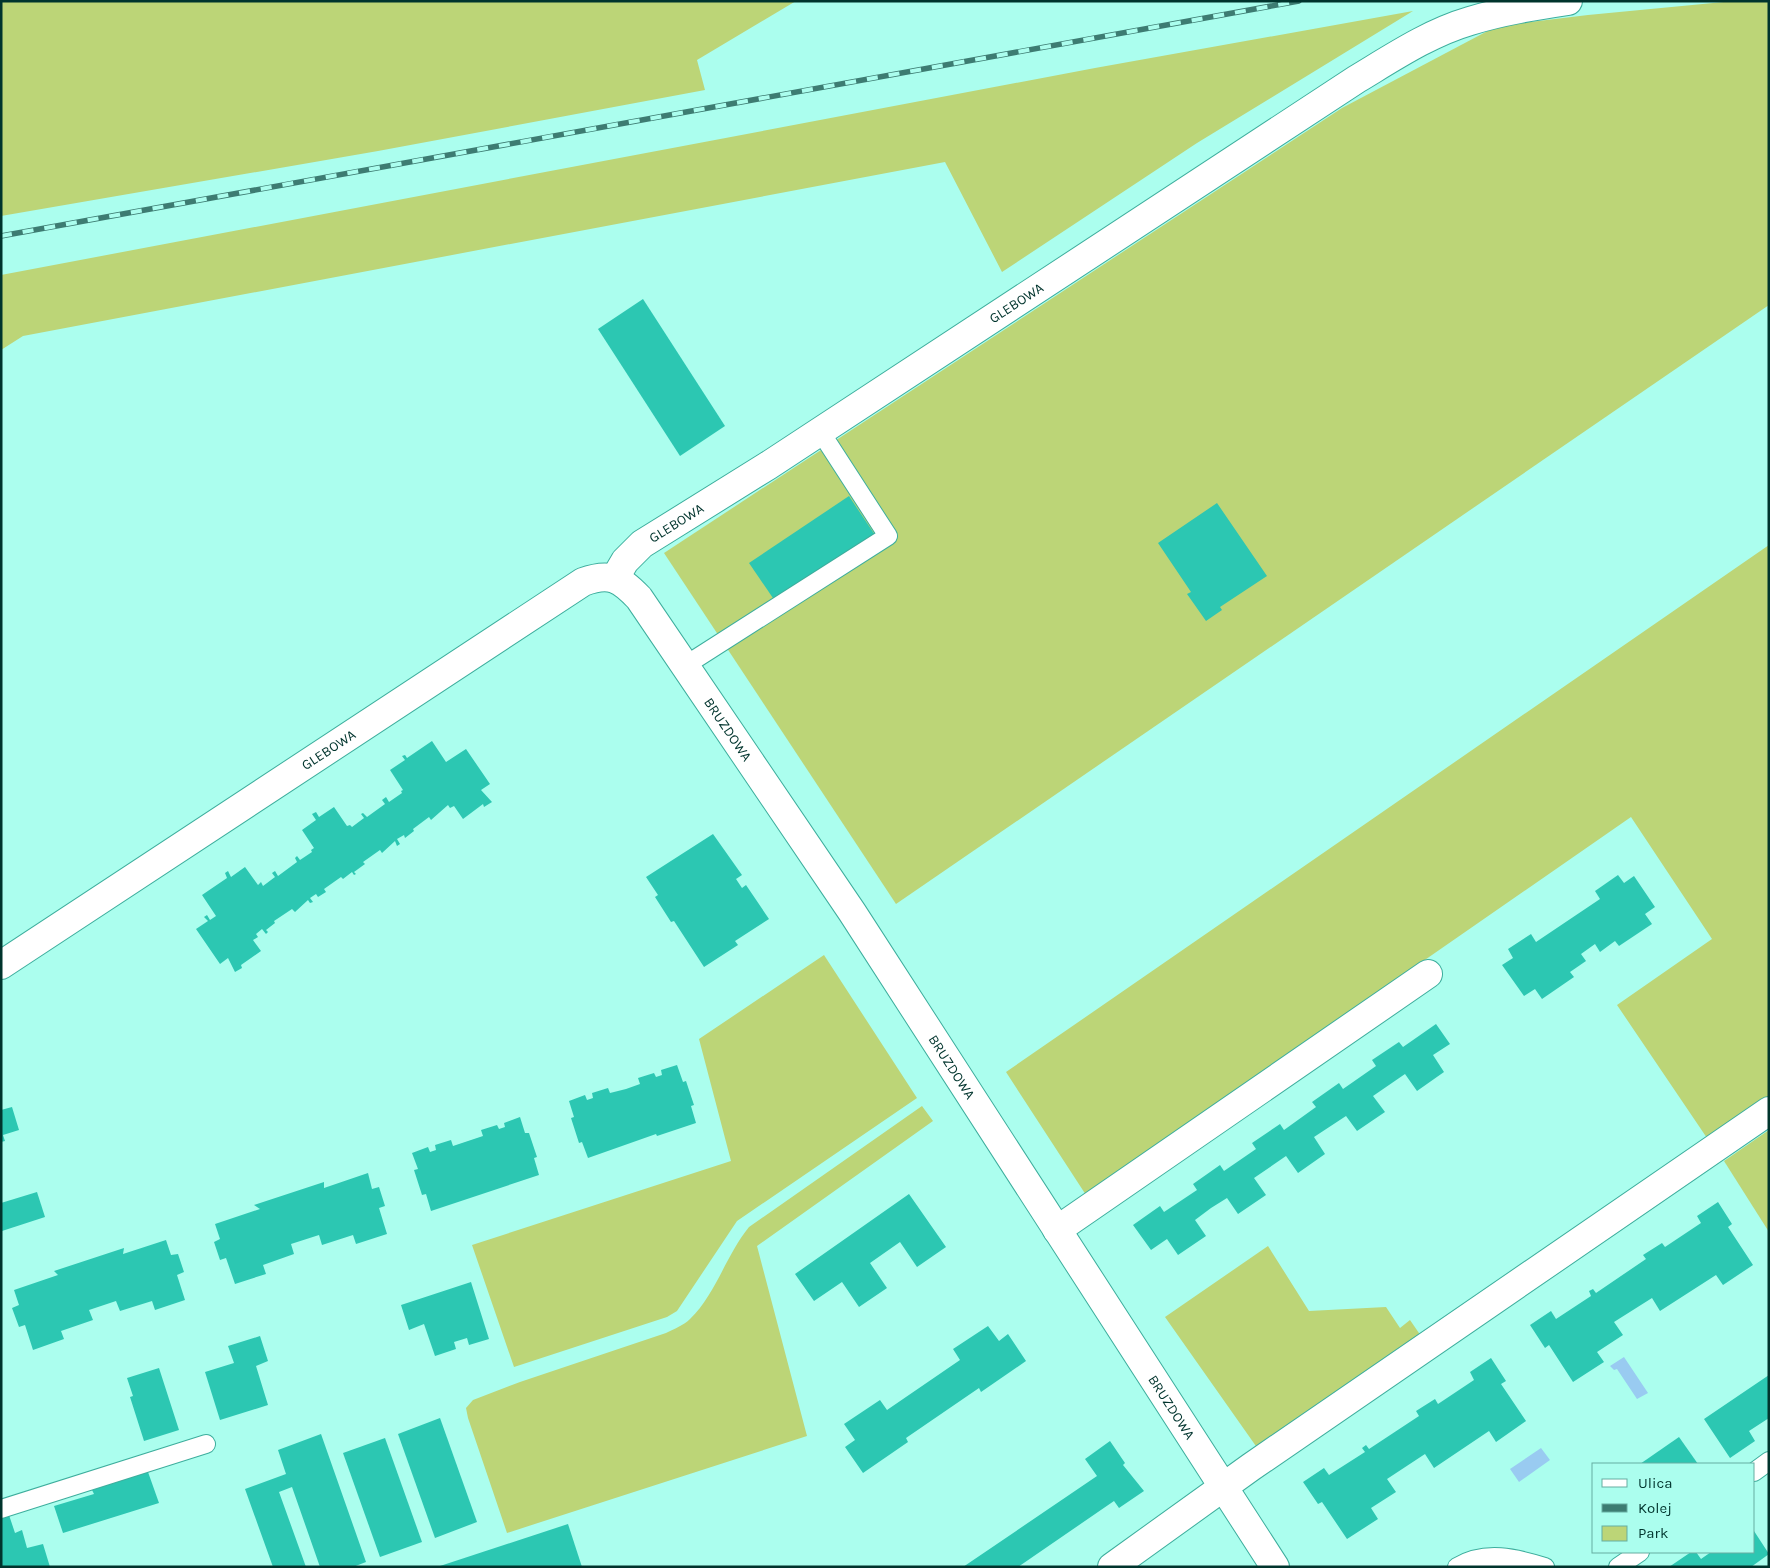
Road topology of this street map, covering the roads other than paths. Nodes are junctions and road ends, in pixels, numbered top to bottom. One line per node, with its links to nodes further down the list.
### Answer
1 (1568, 1): 2 (street, GLEBOWA)
2 (820, 431): 3 (street, GLEBOWA); 4 (lane)
3 (615, 578): 4 (street, BRUZDOWA); 5 (street, GLEBOWA)
4 (686, 665): 8 (street, BRUZDOWA)
5 (1, 965)
6 (1428, 974): 8 (street)
7 (1769, 1111): 12 (street)
8 (1057, 1230): 12 (street, BRUZDOWA)
9 (206, 1444): 13 (lane)
10 (1769, 1461): 11 (lane)
11 (1755, 1471)
12 (1223, 1488): 15 (street); 16 (street, BRUZDOWA)
13 (1, 1509)
14 (1639, 1553): 19 (lane)
15 (1112, 1567)
16 (1275, 1567)
17 (1457, 1567): 18 (lane)
18 (1544, 1567)
19 (1618, 1567)

